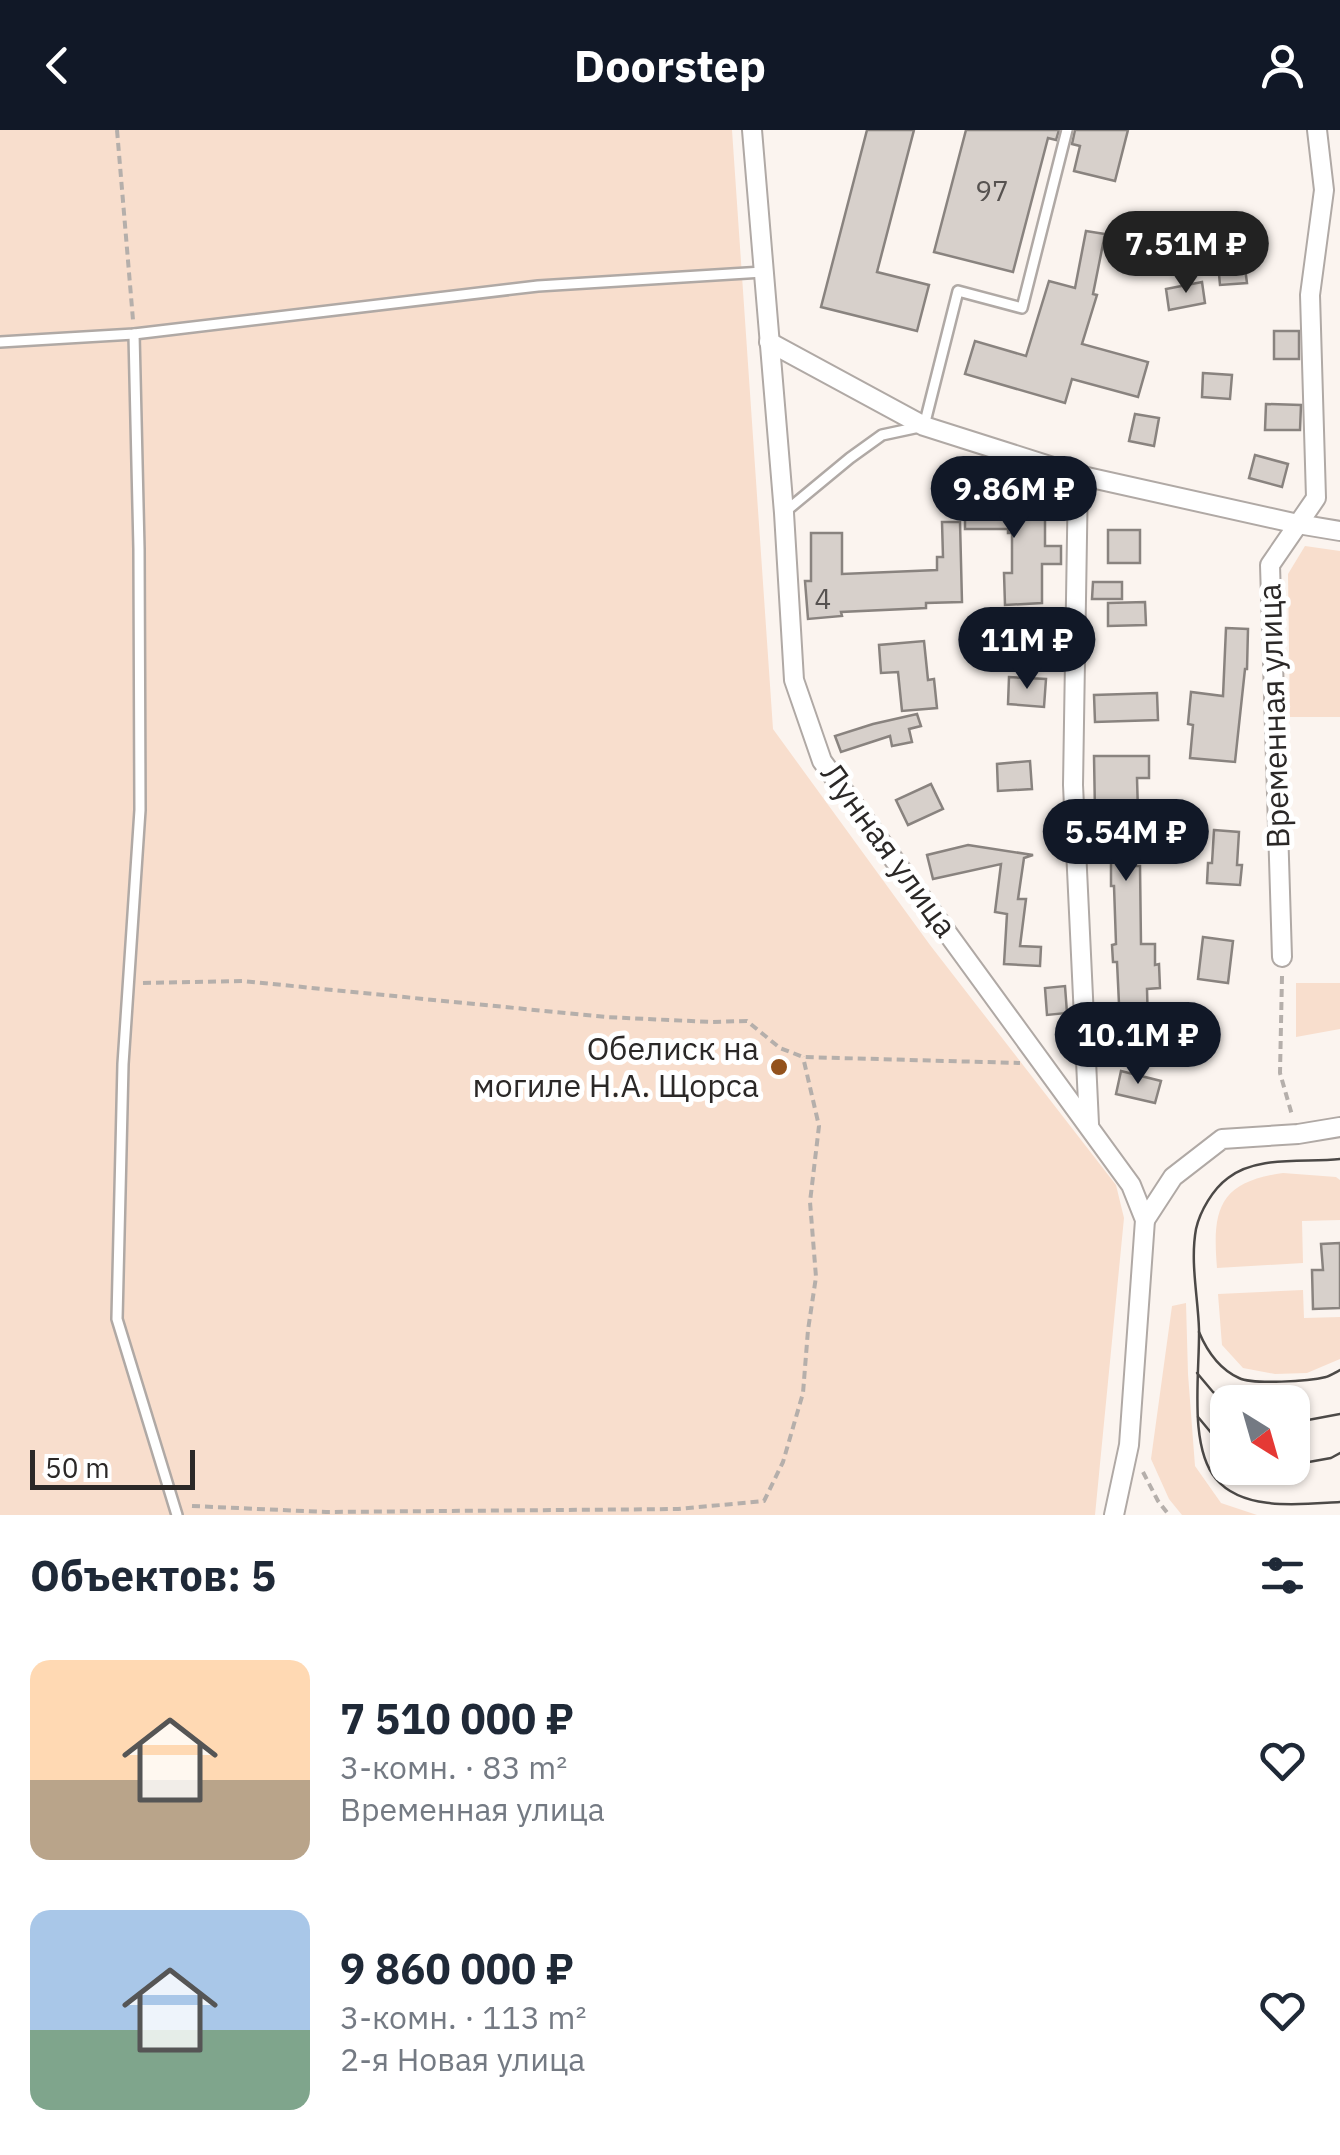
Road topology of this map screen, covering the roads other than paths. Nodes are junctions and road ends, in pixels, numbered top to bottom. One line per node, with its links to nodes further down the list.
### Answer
1 (752, 130): 4 (street, Лунная улица)
2 (1067, 130): 8 (lane)
3 (1317, 130): 11 (street, Временная улица)
4 (763, 272): 5 (lane); 7 (street, Лунная улица)
5 (134, 334): 6 (lane); 17 (lane)
6 (0, 342)
7 (769, 342): 8 (street); 10 (street, Лунная улица)
8 (924, 426): 9 (street); 10 (lane)
9 (1078, 475): 11 (street); 14 (street)
10 (784, 513): 14 (street, Лунная улица)
11 (1298, 524): 12 (street); 13 (street, Временная улица)
12 (1340, 531)
13 (1282, 957)
14 (1090, 1125): 16 (street, Лунная улица)
15 (1340, 1127): 16 (street)
16 (1145, 1220): 18 (street, Лунная улица)
17 (176, 1515)
18 (1114, 1515)

